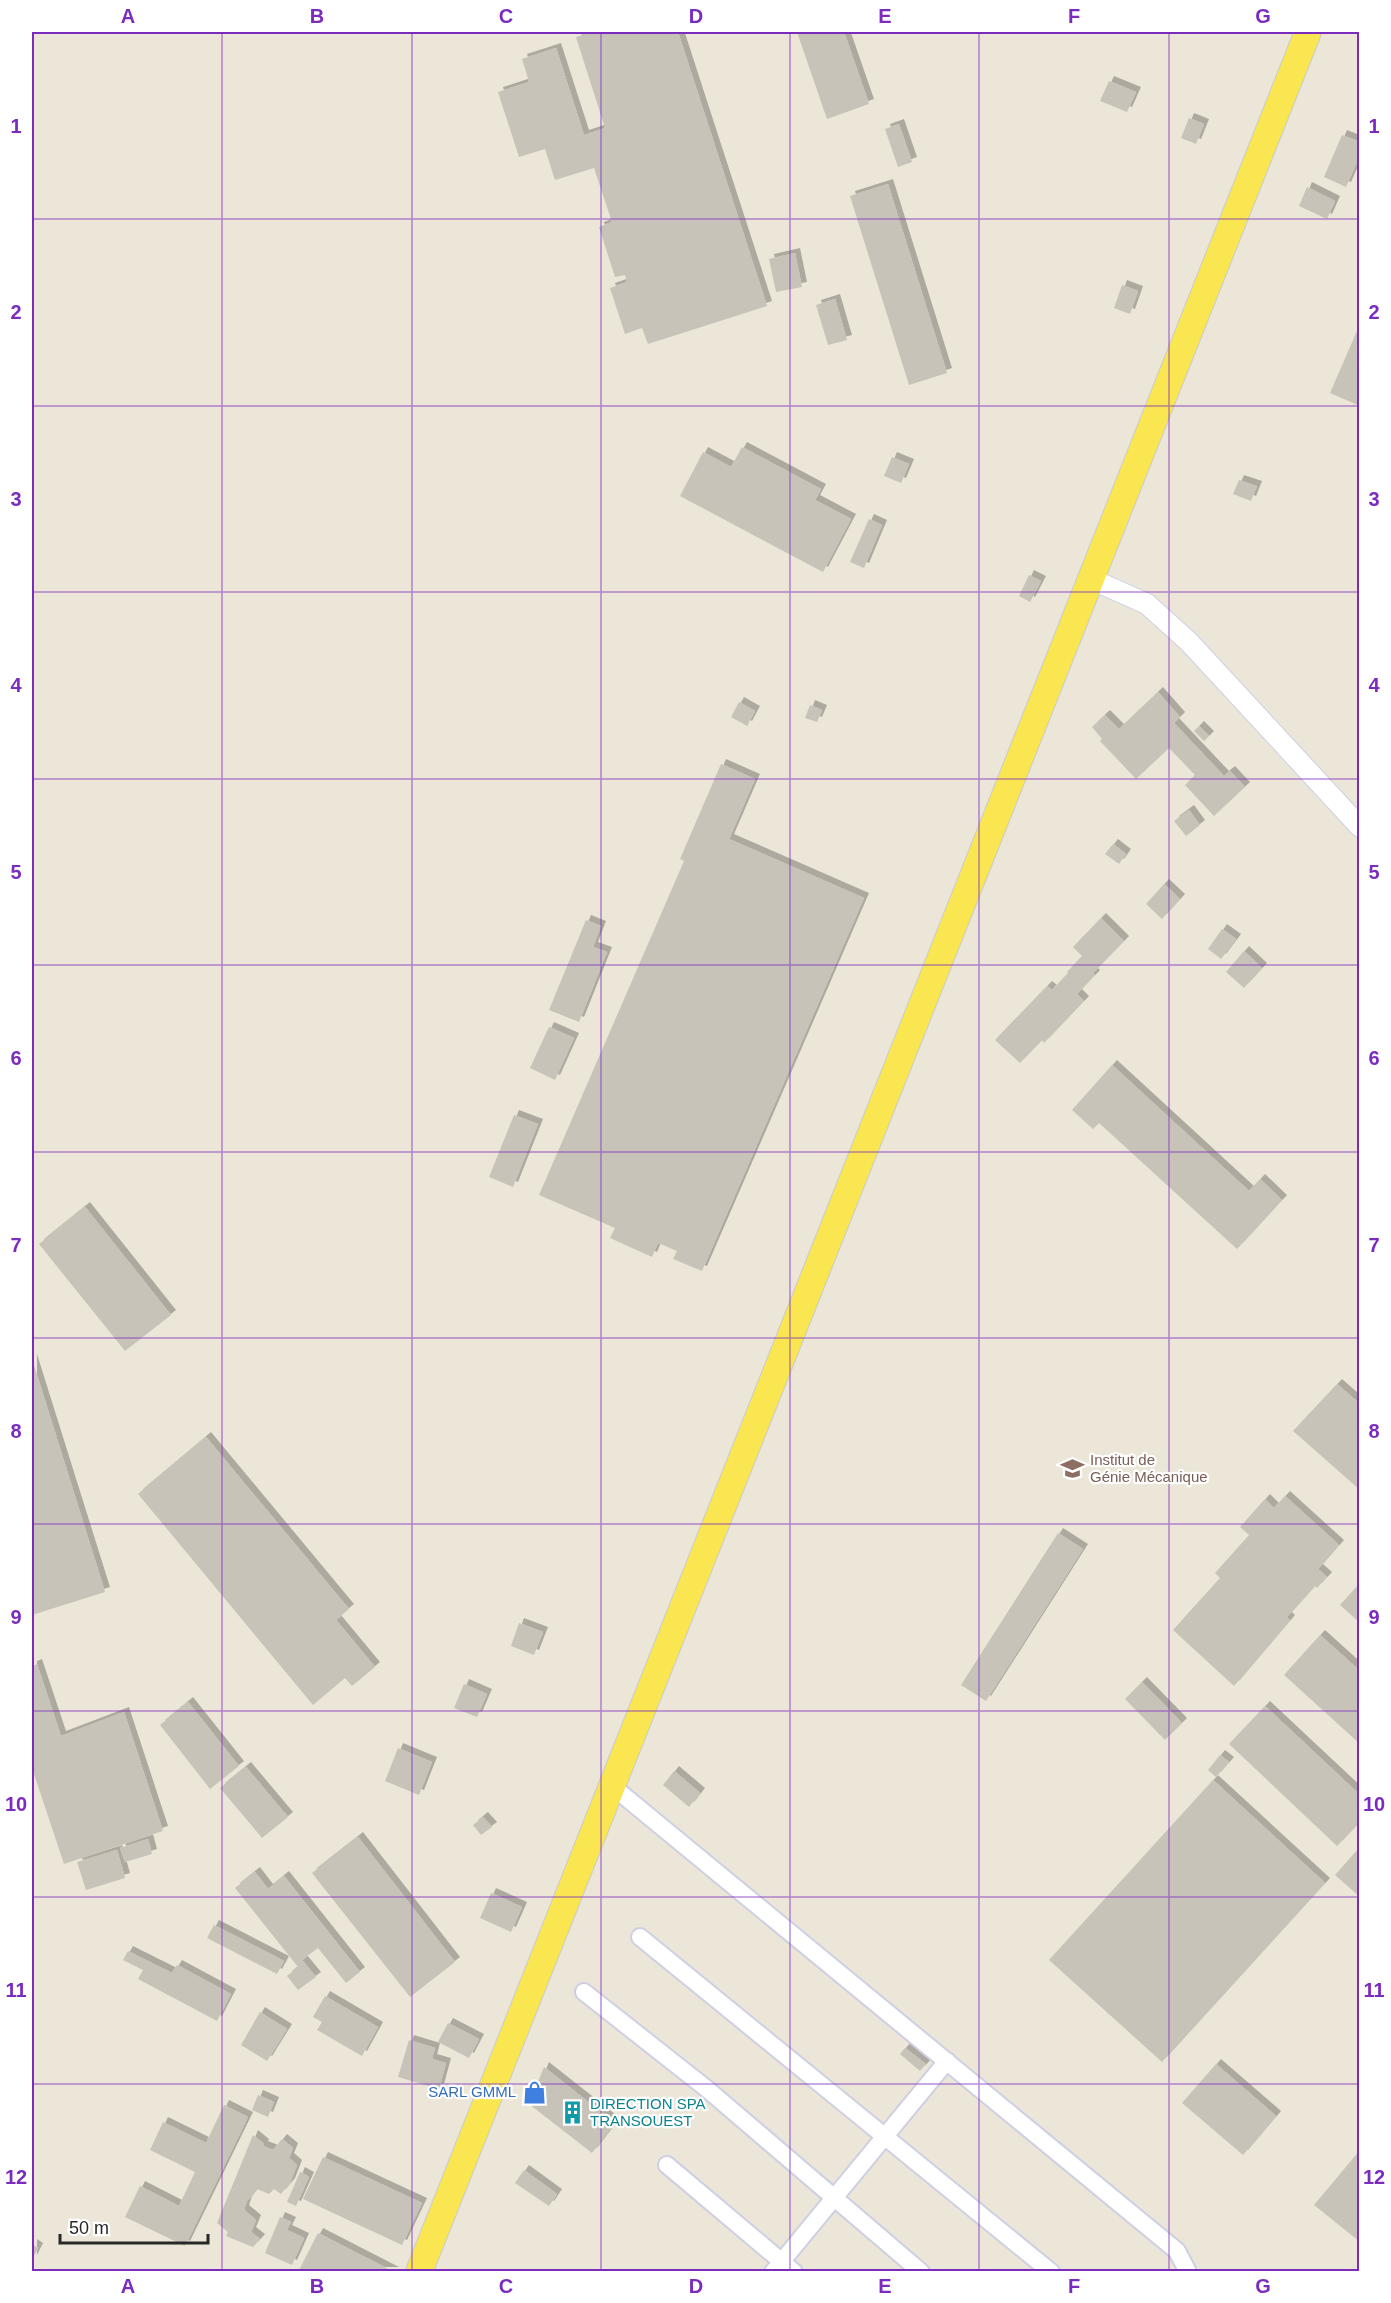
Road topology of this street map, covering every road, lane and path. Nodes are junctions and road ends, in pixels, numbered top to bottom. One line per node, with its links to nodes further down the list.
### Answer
1 (1308, 32): 2 (main road)
2 (1091, 579): 3 (street); 4 (main road)
3 (1359, 826)
4 (612, 1785): 7 (street); 12 (main road)
5 (640, 1937): 8 (street)
6 (584, 1992): 10 (street)
7 (947, 2061): 8 (street); 16 (street)
8 (885, 2136): 10 (street); 15 (street)
9 (666, 2165): 11 (street)
10 (834, 2198): 11 (street); 14 (street)
11 (777, 2266): 13 (street)
12 (420, 2271)
13 (795, 2271)
14 (921, 2271)
15 (1051, 2271)
16 (1188, 2271)

